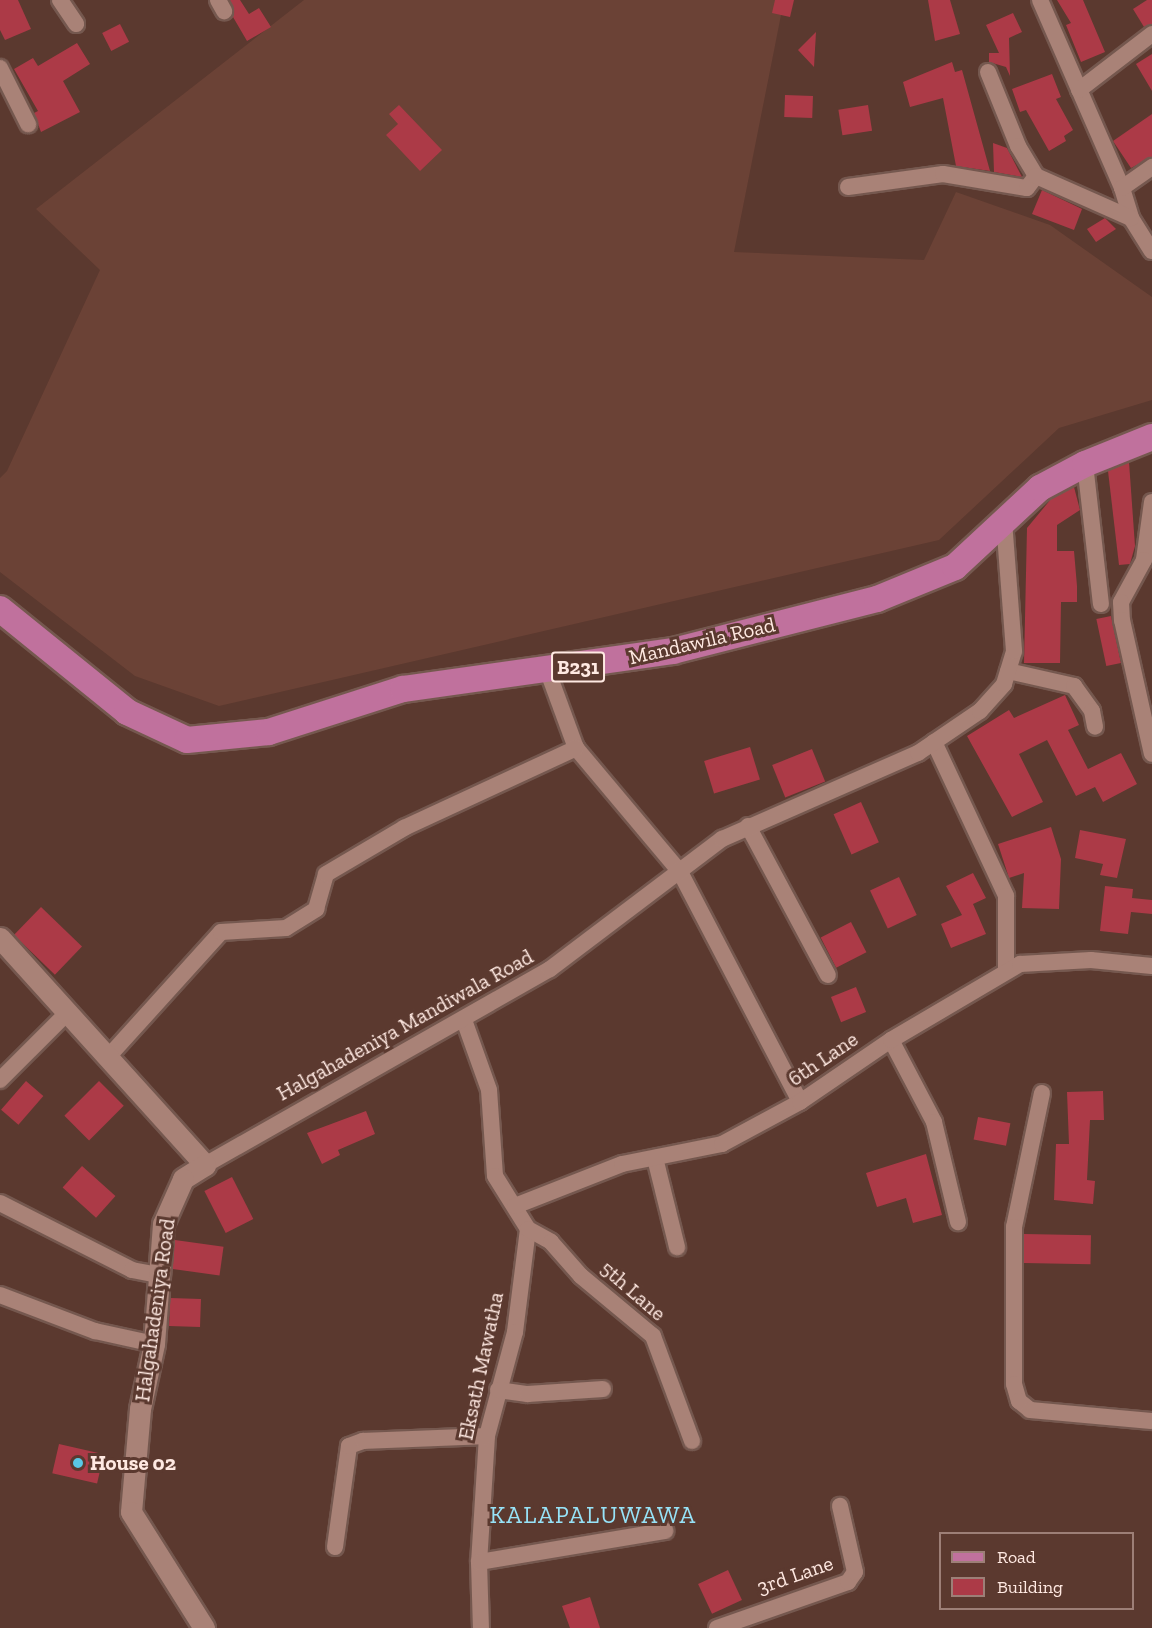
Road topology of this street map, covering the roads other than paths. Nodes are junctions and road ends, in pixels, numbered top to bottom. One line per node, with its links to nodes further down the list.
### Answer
1 (60, 0): 3 (street)
2 (1040, 0): 7 (street)
3 (76, 24)
4 (1152, 34): 7 (street)
5 (0, 68): 8 (street)
6 (988, 72): 10 (street)
7 (1079, 90): 12 (street)
8 (28, 124)
9 (1152, 167): 12 (street)
10 (1036, 176): 11 (street); 13 (street)
11 (848, 187)
12 (1122, 188): 13 (street)
13 (1131, 218): 14 (street)
14 (1152, 251)
15 (1152, 437): 16 (main road, Mandawila Road / B231)
16 (1085, 464): 18 (main road, Mandawila Road / B231); 19 (street)
17 (1152, 502): 26 (street)
18 (1004, 521): 21 (street); 22 (main road, Mandawila Road / B231)
19 (1101, 604)
20 (0, 609): 22 (main road, Mandawila Road / B231)
21 (1008, 671): 23 (street); 24 (street, Halgahadeniya Mandiwala Road)
22 (548, 672): 25 (street)
23 (1095, 727)
24 (934, 742): 27 (street, Halgahadeniya Mandiwala Road); 31 (street)
25 (576, 748): 28 (street); 36 (street)
26 (1152, 754)
27 (748, 826): 28 (street, Halgahadeniya Mandiwala Road); 32 (street)
28 (680, 872): 34 (street, Halgahadeniya Mandiwala Road); 39 (street)
29 (0, 938): 33 (street)
30 (1152, 966): 31 (street, 6th Lane)
31 (1006, 971): 35 (street, 6th Lane)
32 (828, 975)
33 (66, 1014): 36 (street); 37 (street)
34 (464, 1020): 41 (street, Halgahadeniya Mandiwala Road); 43 (street)
35 (891, 1040): 39 (street, 6th Lane); 44 (street)
36 (109, 1056): 41 (street)
37 (0, 1080)
38 (1042, 1093): 52 (street)
39 (800, 1102): 40 (street, 6th Lane)
40 (655, 1158): 43 (street, 6th Lane); 46 (street)
41 (205, 1166): 47 (street, Halgahadeniya Road)
42 (0, 1203): 47 (street)
43 (515, 1206): 45 (street)
44 (958, 1222)
45 (528, 1229): 51 (street, Eksath Mawatha); 54 (street, 5th Lane)
46 (678, 1247)
47 (158, 1275): 49 (street, Halgahadeniya Road)
48 (0, 1295): 49 (street)
49 (154, 1344): 59 (street, Halgahadeniya Road)
50 (603, 1389): 51 (street)
51 (498, 1390): 53 (street, Eksath Mawatha)
52 (1152, 1421)
53 (487, 1436): 57 (street); 58 (street, Eksath Mawatha)
54 (692, 1441)
55 (840, 1506): 61 (street, 3rd Lane)
56 (665, 1531): 58 (street)
57 (335, 1547)
58 (479, 1562): 60 (street, Eksath Mawatha)
59 (204, 1628)
60 (481, 1628)
61 (717, 1628)

